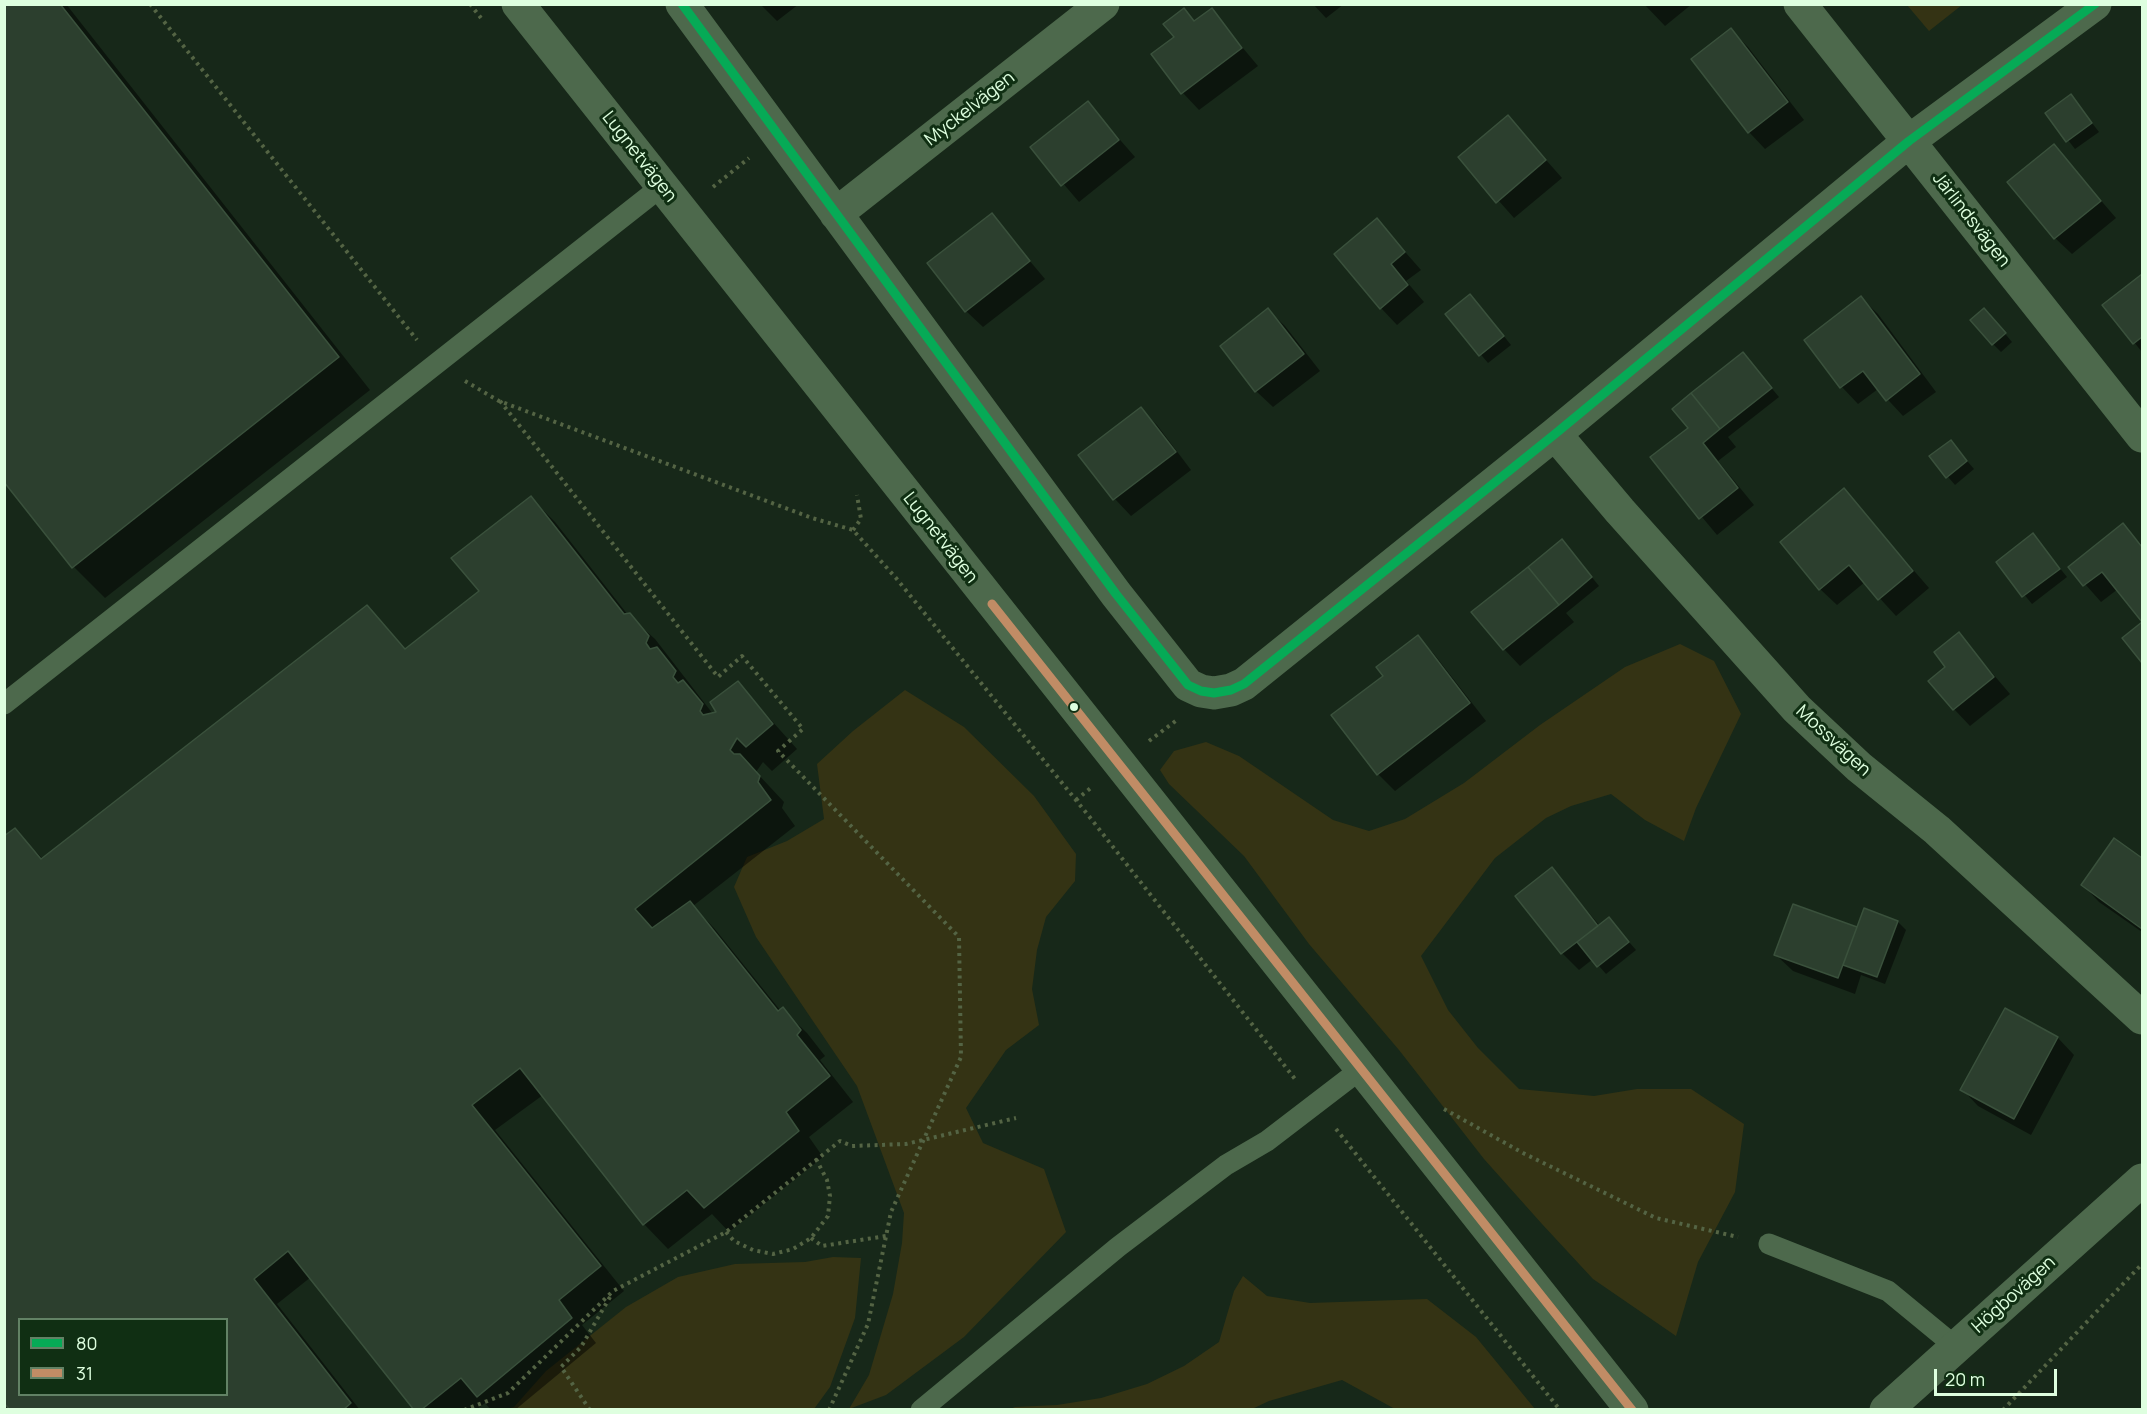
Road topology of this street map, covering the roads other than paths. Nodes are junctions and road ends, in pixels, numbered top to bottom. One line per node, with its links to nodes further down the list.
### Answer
1 (518, 4): 7 (street, Lugnetvägen)
2 (681, 4): 8 (street)
3 (1103, 4): 8 (street, Myckelvägen)
4 (1800, 4): 6 (street, Järlindsvägen)
5 (2095, 4): 6 (street)
6 (1909, 141): 9 (street); 10 (street, Järlindsvägen)
7 (672, 199): 11 (lane); 13 (street, Lugnetvägen)
8 (836, 214): 9 (street)
9 (1555, 434): 12 (street, Mossvägen)
10 (2142, 436)
11 (4, 704)
12 (2142, 1018)
13 (1361, 1068): 17 (lane); 18 (street, Lugnetvägen)
14 (2142, 1179): 16 (street, Högbovägen)
15 (1769, 1244): 16 (lane)
16 (1956, 1347): 19 (street, Högbovägen)
17 (921, 1410)
18 (1632, 1410)
19 (1886, 1410)

